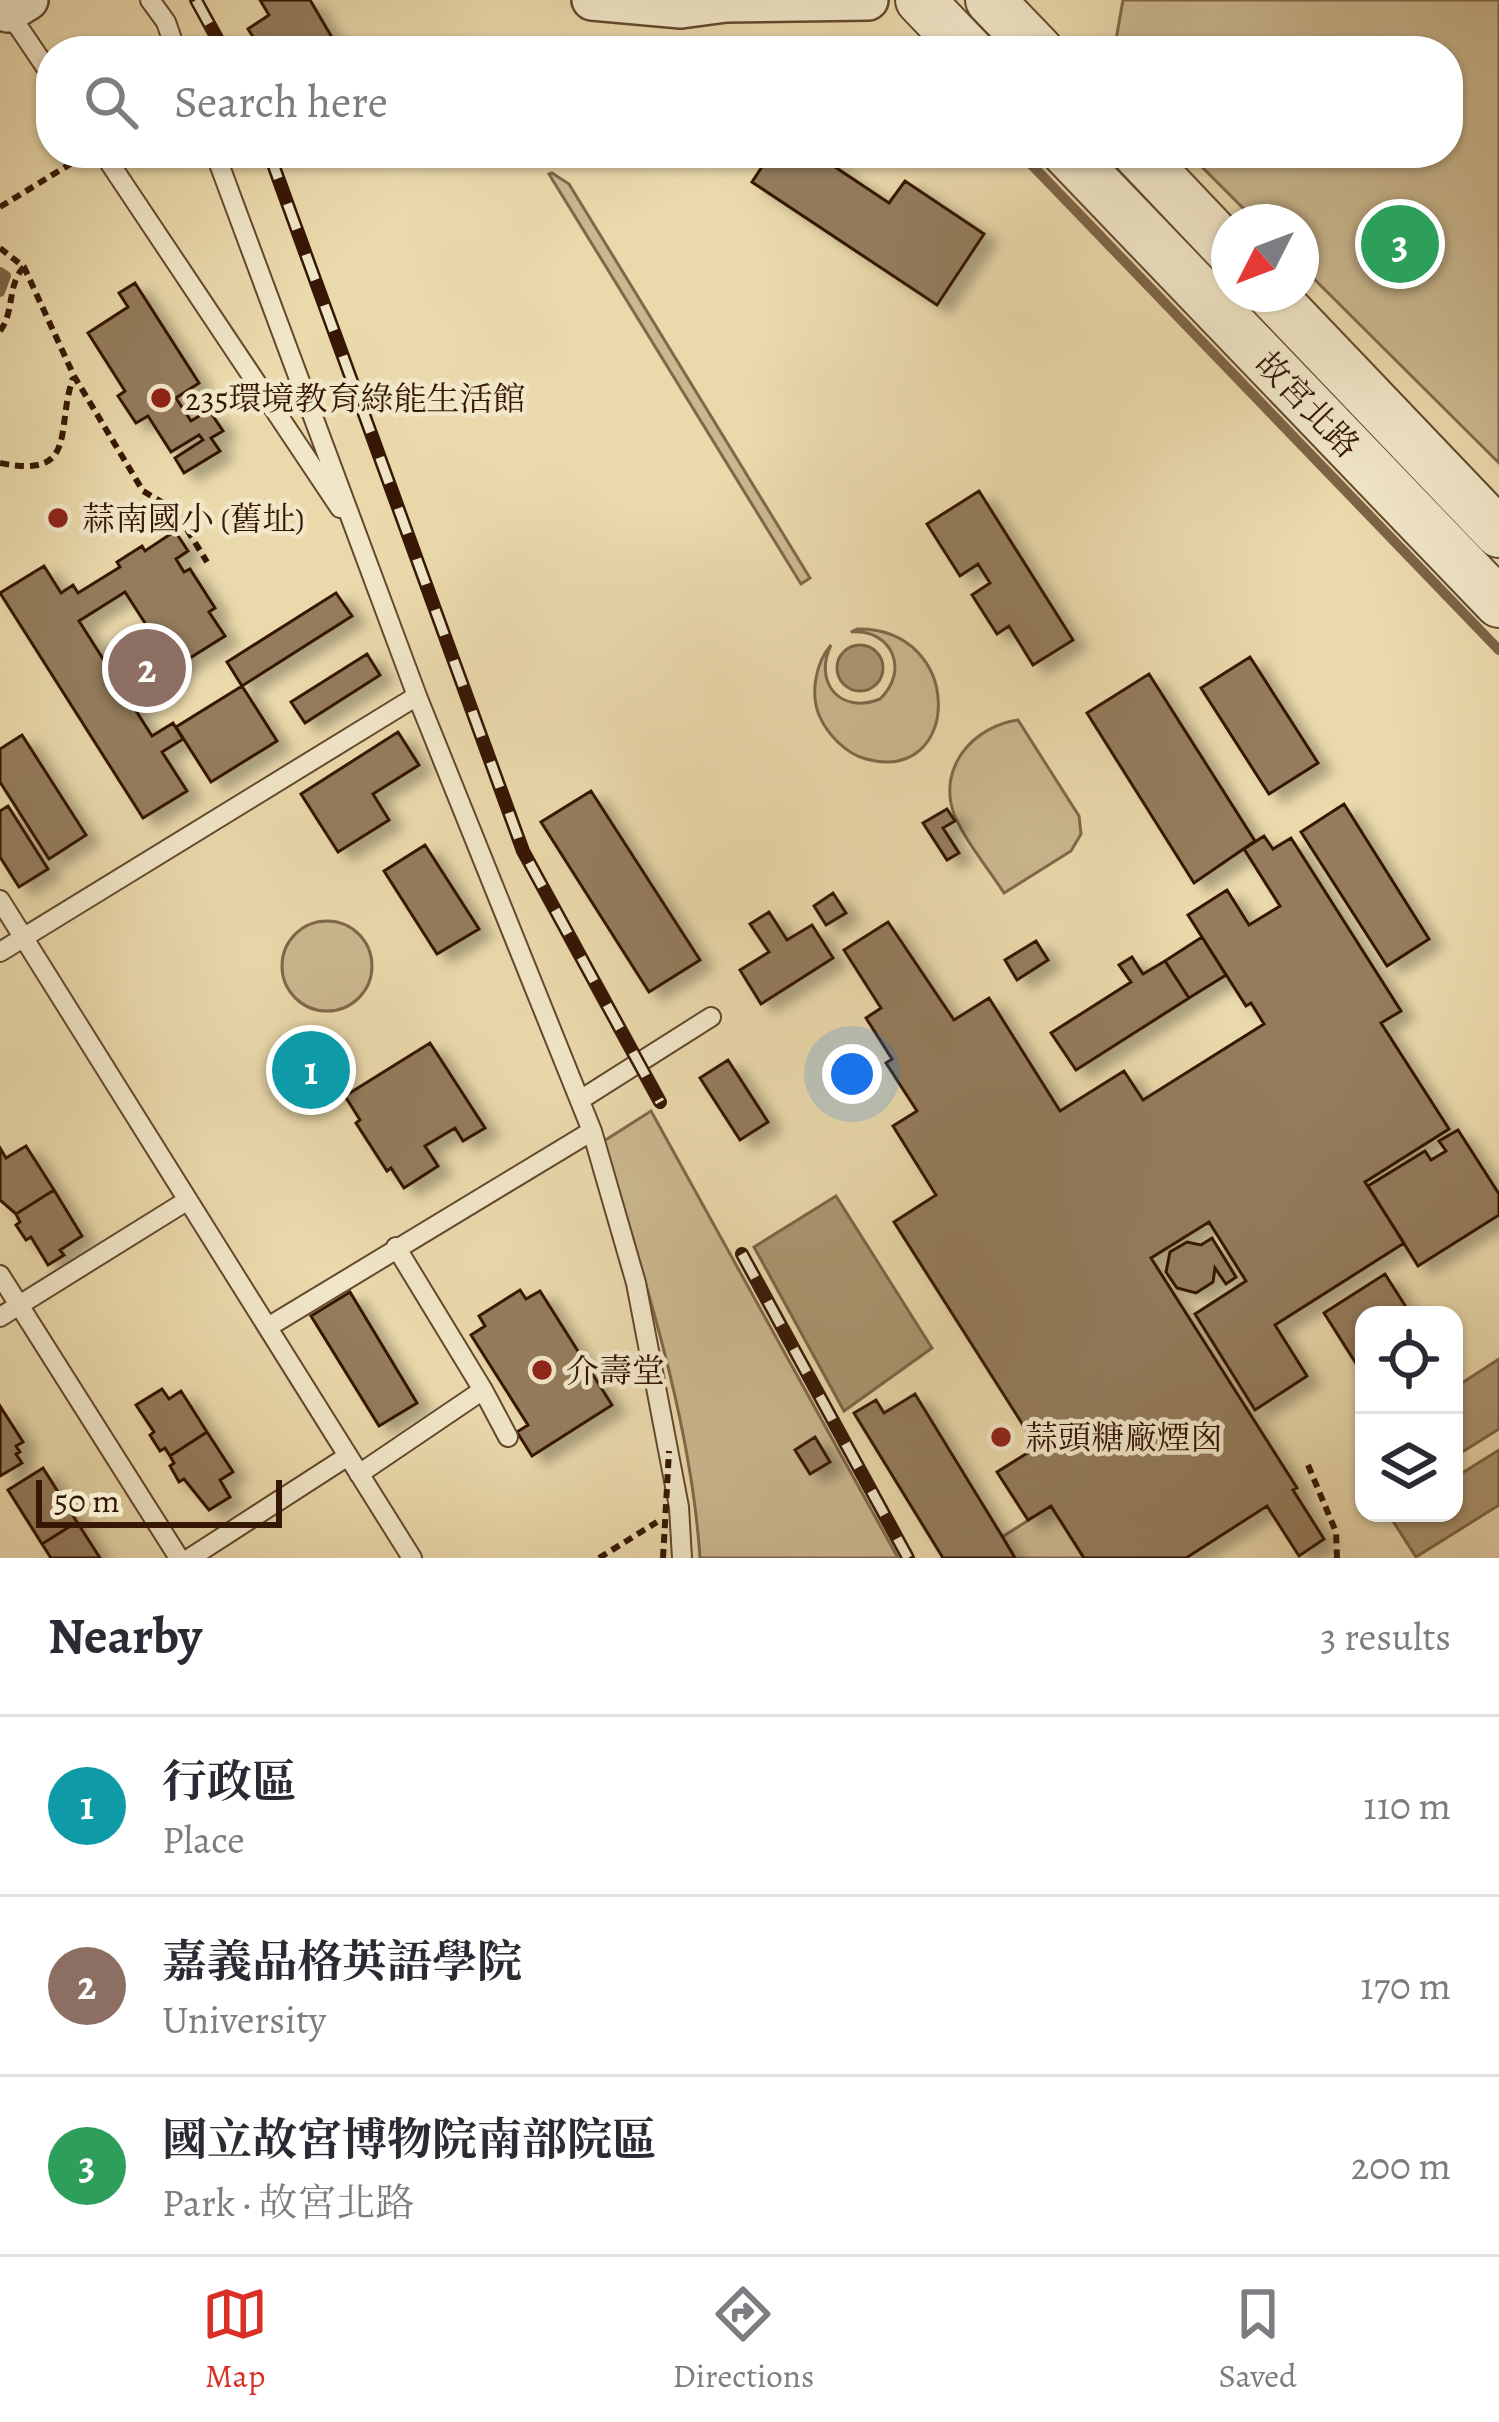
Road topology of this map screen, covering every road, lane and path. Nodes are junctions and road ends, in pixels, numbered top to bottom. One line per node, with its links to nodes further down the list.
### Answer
1 (150, 0): 8 (lane)
2 (592, 0): 3 (street)
3 (868, 0)
4 (920, 0): 9 (street)
5 (933, 0): 6 (street)
6 (995, 1): 10 (street)
7 (12, 4): 11 (lane)
8 (171, 36)
9 (954, 36)
10 (1026, 36)
11 (36, 48)
12 (64, 168): 17 (path)
13 (113, 168): 26 (lane)
14 (221, 168): 26 (lane)
15 (1080, 168): 28 (street, 故宮北路)
16 (1150, 168): 18 (street)
17 (0, 207)
18 (1211, 231)
19 (1, 251): 20 (path)
20 (24, 267): 22 (path); 23 (path)
21 (1288, 312): 25 (street, 故宮北路)
22 (0, 331)
23 (74, 376): 24 (path); 27 (path)
24 (0, 463)
25 (1499, 532)
26 (360, 538): 29 (lane)
27 (207, 562)
28 (1499, 603)
29 (416, 696): 31 (lane); 34 (lane)
30 (0, 900): 31 (lane)
31 (24, 938): 32 (lane); 36 (lane)
32 (0, 952)
33 (711, 1018): 34 (lane)
34 (580, 1100): 35 (lane)
35 (592, 1131): 37 (lane); 44 (lane)
36 (188, 1200): 39 (lane); 41 (lane)
37 (396, 1247): 41 (lane); 42 (lane)
38 (0, 1275): 39 (lane)
39 (19, 1305): 40 (lane); 49 (lane)
40 (0, 1317)
41 (268, 1328): 45 (lane)
42 (483, 1390): 43 (lane); 47 (lane)
43 (508, 1437)
44 (669, 1451): 48 (lane); 53 (path, bridge)
45 (348, 1456): 47 (lane); 50 (lane)
46 (1308, 1465): 55 (path)
47 (359, 1474): 51 (lane)
48 (679, 1508): 52 (path); 54 (lane)
49 (178, 1558)
50 (190, 1558)
51 (412, 1558)
52 (599, 1558)
53 (663, 1558)
54 (682, 1558)
55 (1337, 1558)

